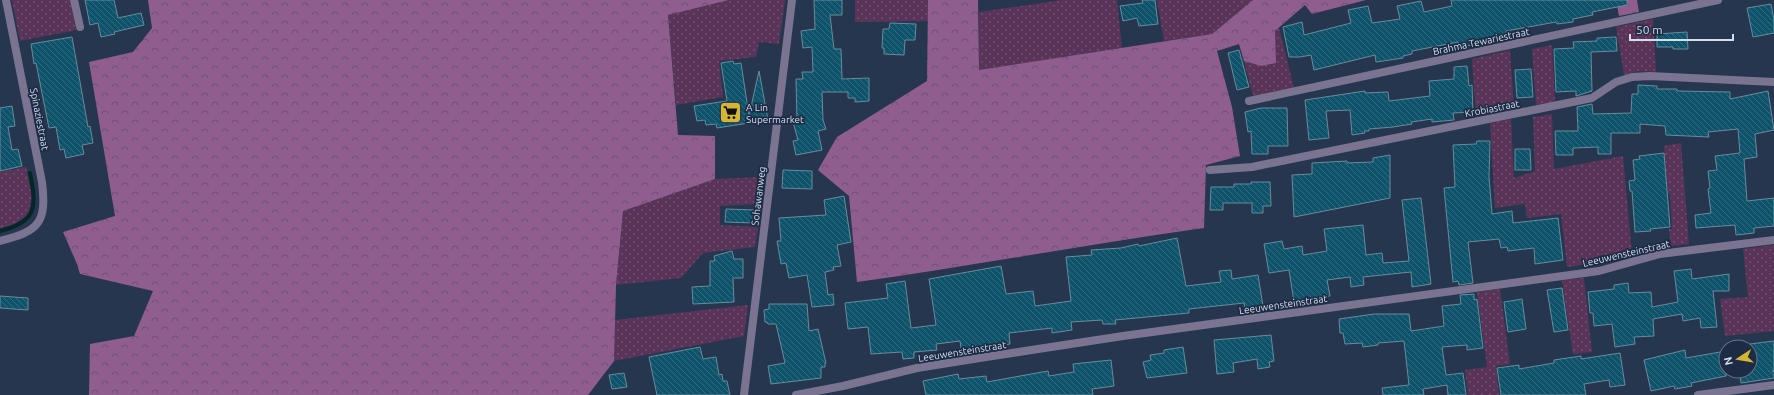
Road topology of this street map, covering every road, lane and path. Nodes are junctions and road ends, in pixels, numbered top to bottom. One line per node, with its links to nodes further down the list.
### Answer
1 (6, 0): 10 (street, Spinaziestraat)
2 (74, 0): 5 (street)
3 (792, 0): 12 (street, Sohawanweg)
4 (1718, 0): 7 (street, Brahma Tewariestraat)
5 (80, 27)
6 (1774, 82): 8 (street, Krobiastraat)
7 (1249, 101)
8 (1210, 170)
9 (1774, 240): 13 (street, Leeuwensteinstraat)
10 (0, 241)
11 (1774, 385): 14 (street)
12 (744, 395)
13 (796, 395)
14 (1698, 395)

